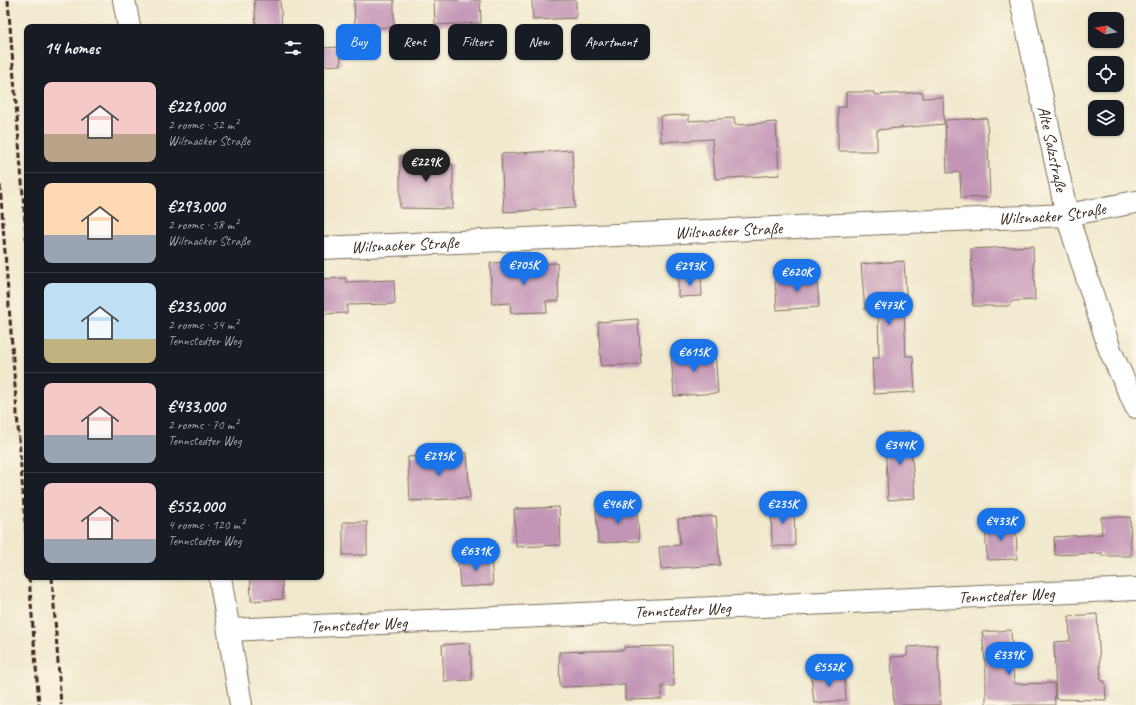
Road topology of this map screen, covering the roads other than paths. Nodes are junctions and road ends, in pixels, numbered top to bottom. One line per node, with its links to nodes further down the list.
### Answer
1 (124, 0): 3 (street)
2 (1021, 0): 5 (street, Alte Salzstraße)
3 (128, 24)
4 (1136, 202): 5 (street, Wilsnacker Straße)
5 (1067, 215): 6 (street, Wilsnacker Straße); 7 (street, Alte Salzstraße)
6 (324, 248)
7 (1136, 407)
8 (221, 580): 10 (street)
9 (1136, 589): 10 (street, Tennstedter Weg)
10 (229, 630): 11 (street)
11 (241, 705)

